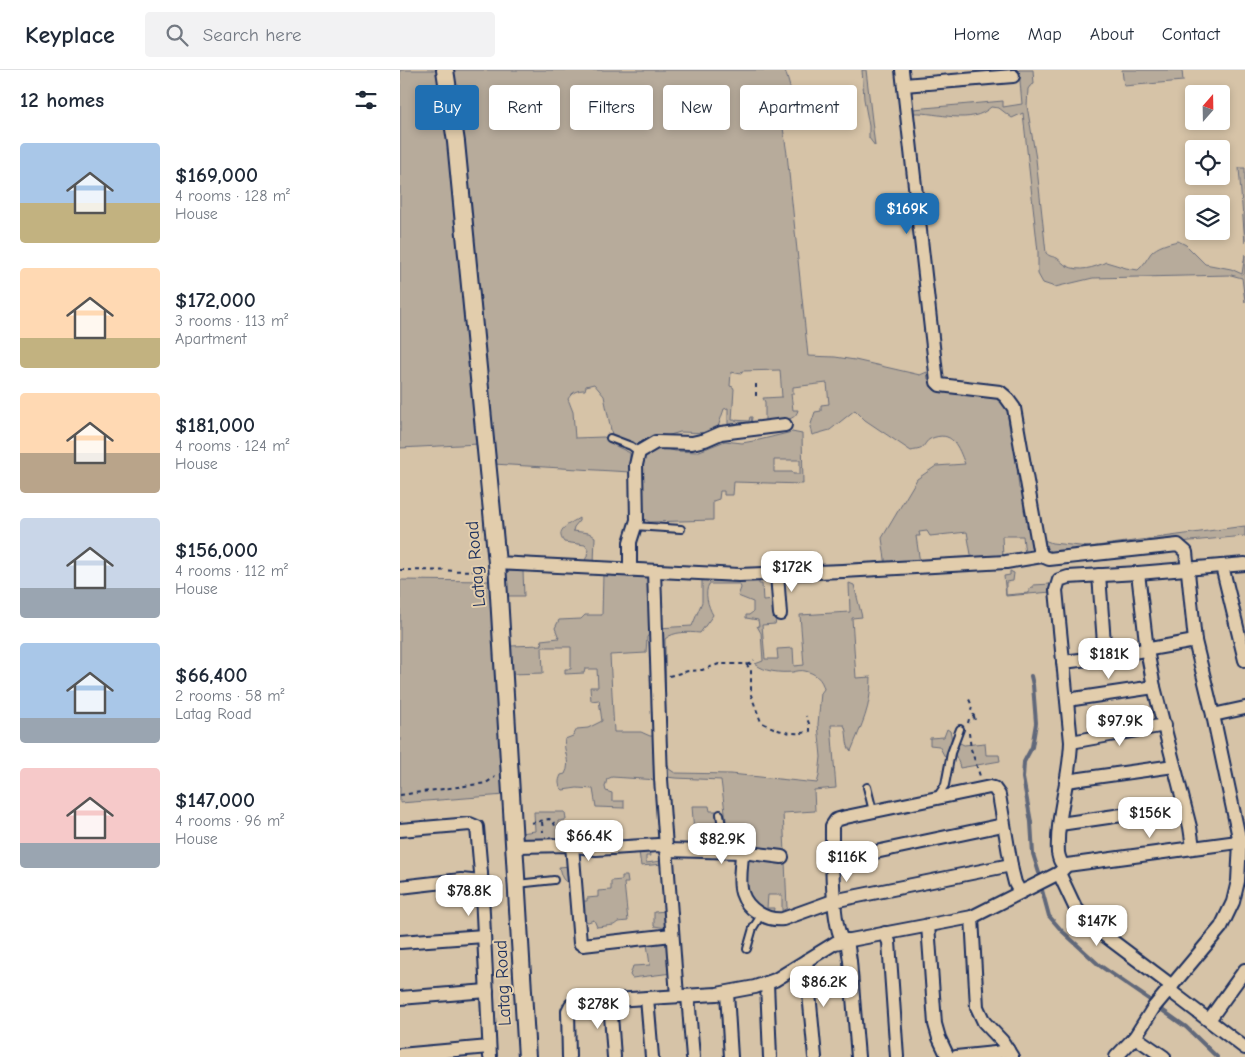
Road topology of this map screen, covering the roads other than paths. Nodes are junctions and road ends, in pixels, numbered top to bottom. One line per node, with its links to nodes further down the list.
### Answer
1 (446, 70): 13 (street, Latag Road)
2 (902, 70): 4 (street)
3 (1013, 76): 4 (street)
4 (904, 85): 10 (street)
5 (785, 425): 7 (street)
6 (610, 438): 7 (lane)
7 (639, 452): 8 (street)
8 (634, 526): 9 (lane); 14 (street)
9 (681, 529)
10 (1042, 556): 15 (street); 18 (street)
11 (1245, 564): 12 (street)
12 (1222, 566): 15 (street); 24 (street)
13 (497, 567): 14 (street); 45 (street, Latag Road)
14 (630, 570): 16 (street)
15 (1187, 570): 17 (street); 21 (street)
16 (654, 571): 18 (street); 47 (street)
17 (1138, 573): 19 (street); 22 (street)
18 (777, 574): 20 (street)
19 (1099, 575): 23 (street); 25 (street)
20 (780, 614)
21 (1195, 641): 22 (street); 29 (street)
22 (1147, 650): 23 (street); 26 (street)
23 (1105, 657): 25 (street)
24 (1245, 660)
25 (1063, 662): 27 (street)
26 (1154, 687): 27 (street); 30 (street)
27 (1067, 700): 32 (street)
28 (1245, 708): 29 (street)
29 (1213, 716): 43 (street)
30 (1164, 725): 32 (street); 33 (street)
31 (960, 729): 36 (lane)
32 (1071, 742): 34 (street)
33 (1174, 766): 34 (street); 37 (street)
34 (1066, 781): 40 (street)
35 (867, 787): 38 (lane)
36 (936, 798): 38 (street); 41 (street)
37 (1184, 806): 40 (street); 46 (street)
38 (873, 811): 51 (street)
39 (720, 814): 48 (lane)
40 (1060, 824): 53 (street)
41 (1003, 825): 51 (street); 52 (street)
42 (400, 830): 55 (street)
43 (1243, 841): 46 (street); 72 (street)
44 (572, 845): 45 (street); 47 (street); 64 (street)
45 (515, 846): 56 (street, Latag Road)
46 (1193, 847): 53 (street)
47 (666, 848): 48 (street); 64 (street)
48 (721, 852): 49 (street)
49 (742, 852): 50 (street); 60 (street)
50 (782, 857)
51 (833, 861): 59 (street)
52 (1011, 865): 58 (street); 59 (street)
53 (1062, 870): 58 (street); 72 (street)
54 (554, 880): 56 (lane)
55 (481, 882): 57 (street); 65 (street)
56 (517, 884): 85 (street, Latag Road)
57 (400, 887)
58 (1020, 892): 61 (street)
59 (833, 901): 60 (street); 66 (street)
60 (761, 915): 68 (lane)
61 (972, 917): 62 (street); 84 (street)
62 (928, 925): 63 (street); 95 (street)
63 (885, 933): 66 (street); 94 (street)
64 (672, 935): 75 (street)
65 (484, 936): 67 (street); 73 (street)
66 (845, 940): 69 (street); 93 (street)
67 (400, 942)
68 (747, 949)
69 (806, 961): 71 (street); 92 (street)
70 (1245, 970): 79 (street)
71 (768, 983): 74 (street); 91 (street)
72 (1171, 988): 79 (street); 80 (street)
73 (487, 991): 76 (street); 82 (street)
74 (727, 993): 75 (street); 90 (street)
75 (683, 996): 77 (street); 89 (street)
76 (400, 998)
77 (647, 998): 78 (street); 88 (street)
78 (610, 1001): 86 (street); 87 (street)
79 (1209, 1020): 81 (street)
80 (1135, 1037): 97 (street); 98 (street)
81 (1244, 1045)
82 (490, 1052): 83 (street)
83 (400, 1054)
84 (1010, 1054): 96 (street)
85 (527, 1057)
86 (569, 1057)
87 (614, 1057)
88 (652, 1057)
89 (693, 1057)
90 (731, 1057)
91 (770, 1057)
92 (814, 1057)
93 (858, 1057)
94 (897, 1057)
95 (948, 1057)
96 (956, 1057)
97 (1116, 1057)
98 (1164, 1057)

